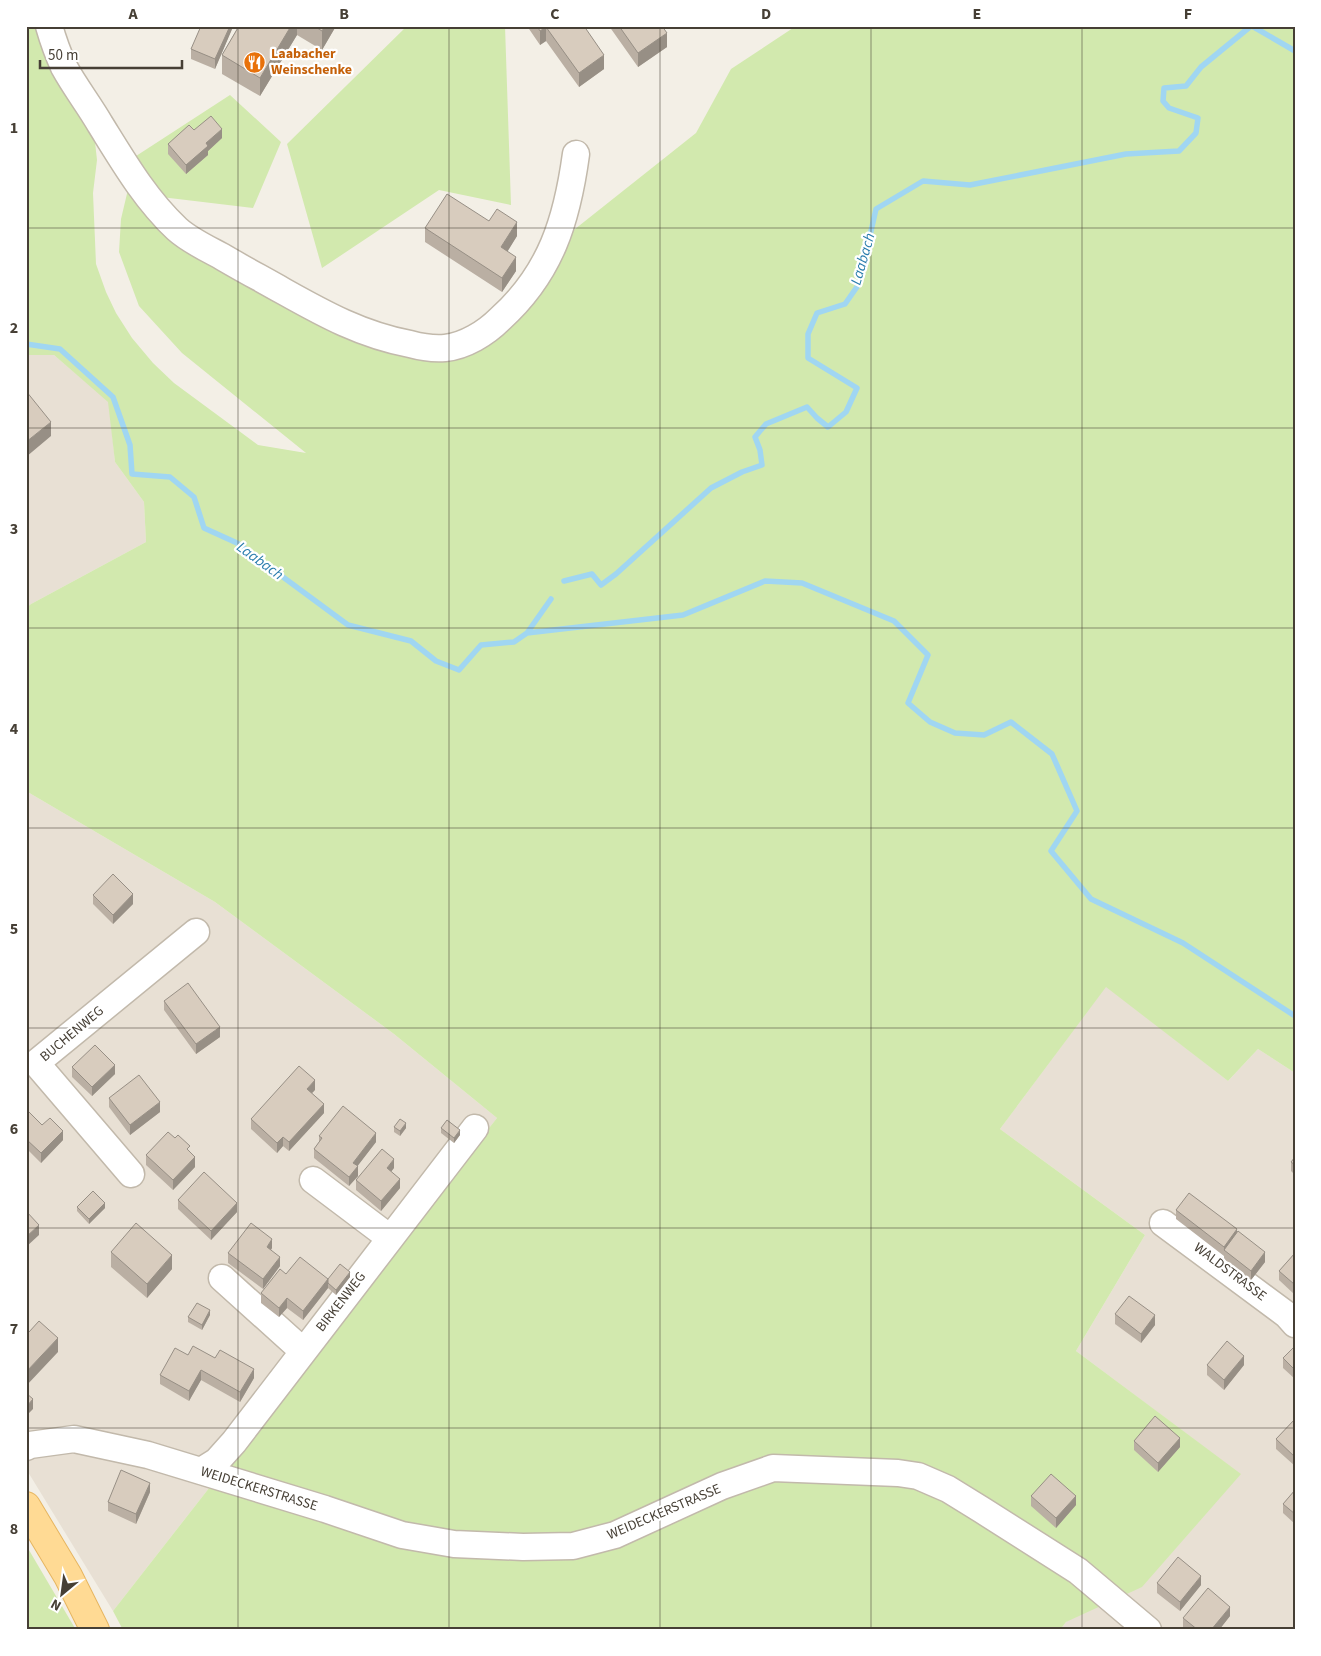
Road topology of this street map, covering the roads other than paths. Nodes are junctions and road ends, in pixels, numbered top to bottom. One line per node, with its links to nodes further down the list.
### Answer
1 (49, 26): 2 (street)
2 (576, 154)
3 (196, 932): 4 (street, BUCHENWEG)
4 (30, 1061): 6 (street, BUCHENWEG)
5 (475, 1128): 9 (street, BIRKENWEG)
6 (131, 1174)
7 (313, 1180): 9 (street)
8 (1163, 1223): 11 (street, WALDSTRASSE)
9 (390, 1238): 12 (street, BIRKENWEG)
10 (222, 1278): 12 (street)
11 (1295, 1324)
12 (303, 1351): 14 (street, BIRKENWEG)
13 (26, 1446): 14 (street, WEIDECKERSTRASSE)
14 (201, 1471): 17 (street, WEIDECKERSTRASSE)
15 (26, 1506): 16 (main road)
16 (95, 1630)
17 (1148, 1630)

